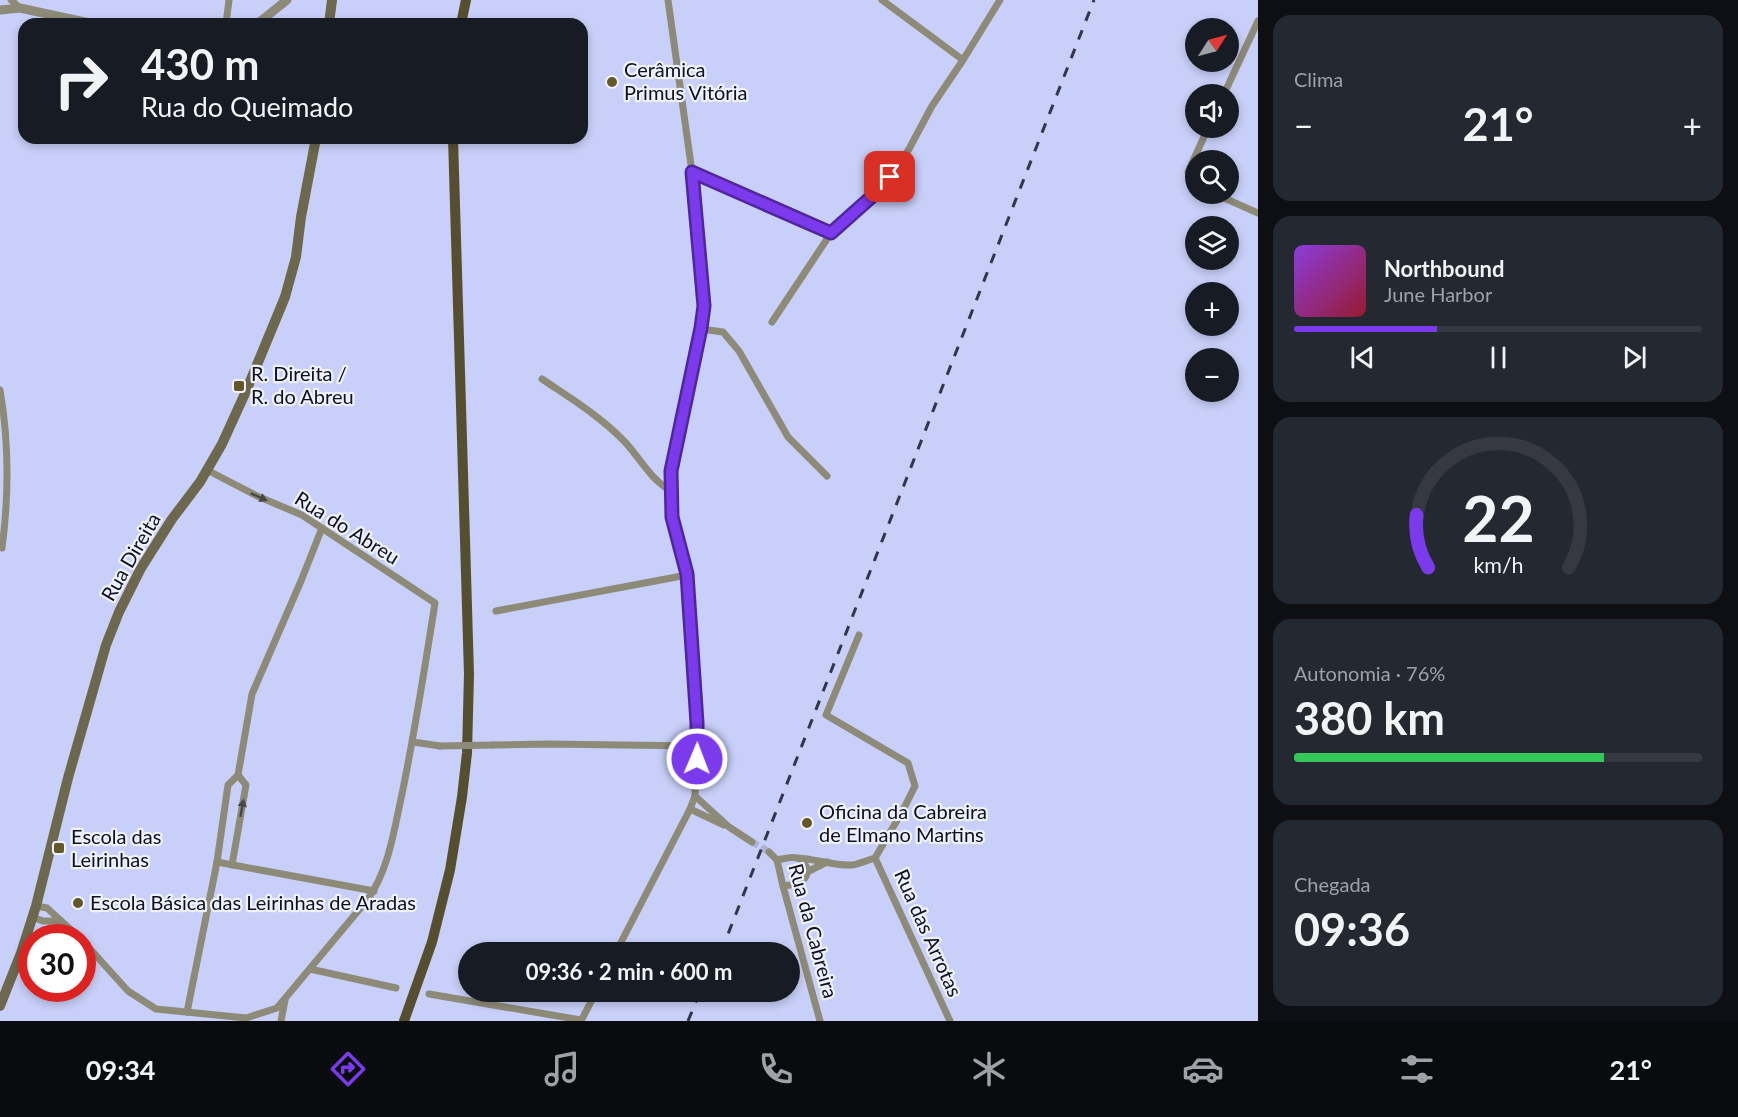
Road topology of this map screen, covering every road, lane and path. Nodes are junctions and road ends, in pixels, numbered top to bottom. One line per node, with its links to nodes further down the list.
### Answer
1 (11, 0): 9 (street)
2 (229, 0): 12 (street)
3 (287, 0): 13 (street)
4 (332, 0): 14 (main road)
5 (466, 0): 15 (main road)
6 (668, 0): 21 (street)
7 (882, 0): 17 (street)
8 (1000, 0): 17 (street)
9 (20, 8): 10 (street); 11 (street)
10 (0, 10)
11 (66, 18)
12 (227, 18)
13 (264, 18)
14 (330, 18)
15 (462, 18)
16 (1258, 21): 18 (street)
17 (963, 60): 24 (street)
18 (1229, 84)
19 (315, 144): 29 (main road, Rua Direita)
20 (453, 144): 69 (main road)
21 (692, 172): 24 (street); 26 (street)
22 (1238, 204): 23 (street)
23 (1258, 213)
24 (831, 233): 25 (street)
25 (772, 322)
26 (701, 328): 30 (street); 31 (street)
27 (542, 379): 31 (street)
28 (0, 390): 33 (street)
29 (207, 470): 32 (street, Rua do Abreu, one-way to 32); 54 (main road, Rua Direita)
30 (827, 476)
31 (671, 491): 34 (street)
32 (322, 528): 37 (street, Rua do Abreu); 39 (street)
33 (2, 548)
34 (687, 574): 35 (street); 38 (street)
35 (496, 611)
36 (859, 635): 46 (street)
37 (413, 742): 38 (street, bridge); 53 (street)
38 (698, 746): 40 (street)
39 (238, 776): 48 (street); 50 (street, one-way to 39)
40 (695, 796): 41 (street); 42 (street)
41 (690, 809): 42 (street); 58 (street)
42 (729, 827): 43 (street)
43 (752, 842)
44 (770, 852): 47 (street, Rua da Cabreira)
45 (798, 858): 47 (street); 49 (street); 51 (street)
46 (875, 858): 49 (street); 71 (street, Rua das Arrotas)
47 (777, 860): 52 (street, Rua da Cabreira)
48 (217, 862): 50 (street); 66 (street)
49 (827, 862): 51 (street)
50 (232, 865): 53 (street)
51 (807, 872): 52 (street)
52 (783, 886): 70 (street, Rua da Cabreira)
53 (374, 891): 60 (street)
54 (36, 906): 55 (main road, Rua Direita); 56 (street)
55 (32, 917): 56 (street); 65 (main road, Rua Direita)
56 (61, 921): 57 (street)
57 (64, 924)
58 (621, 942)
59 (96, 956): 66 (street)
60 (310, 969): 61 (street); 63 (street)
61 (396, 988)
62 (429, 994): 67 (street)
63 (287, 996): 66 (street); 68 (street)
64 (591, 1002): 67 (street)
65 (0, 1006)
66 (187, 1012)
67 (581, 1020)
68 (280, 1021)
69 (404, 1021)
70 (820, 1021)
71 (950, 1021)

